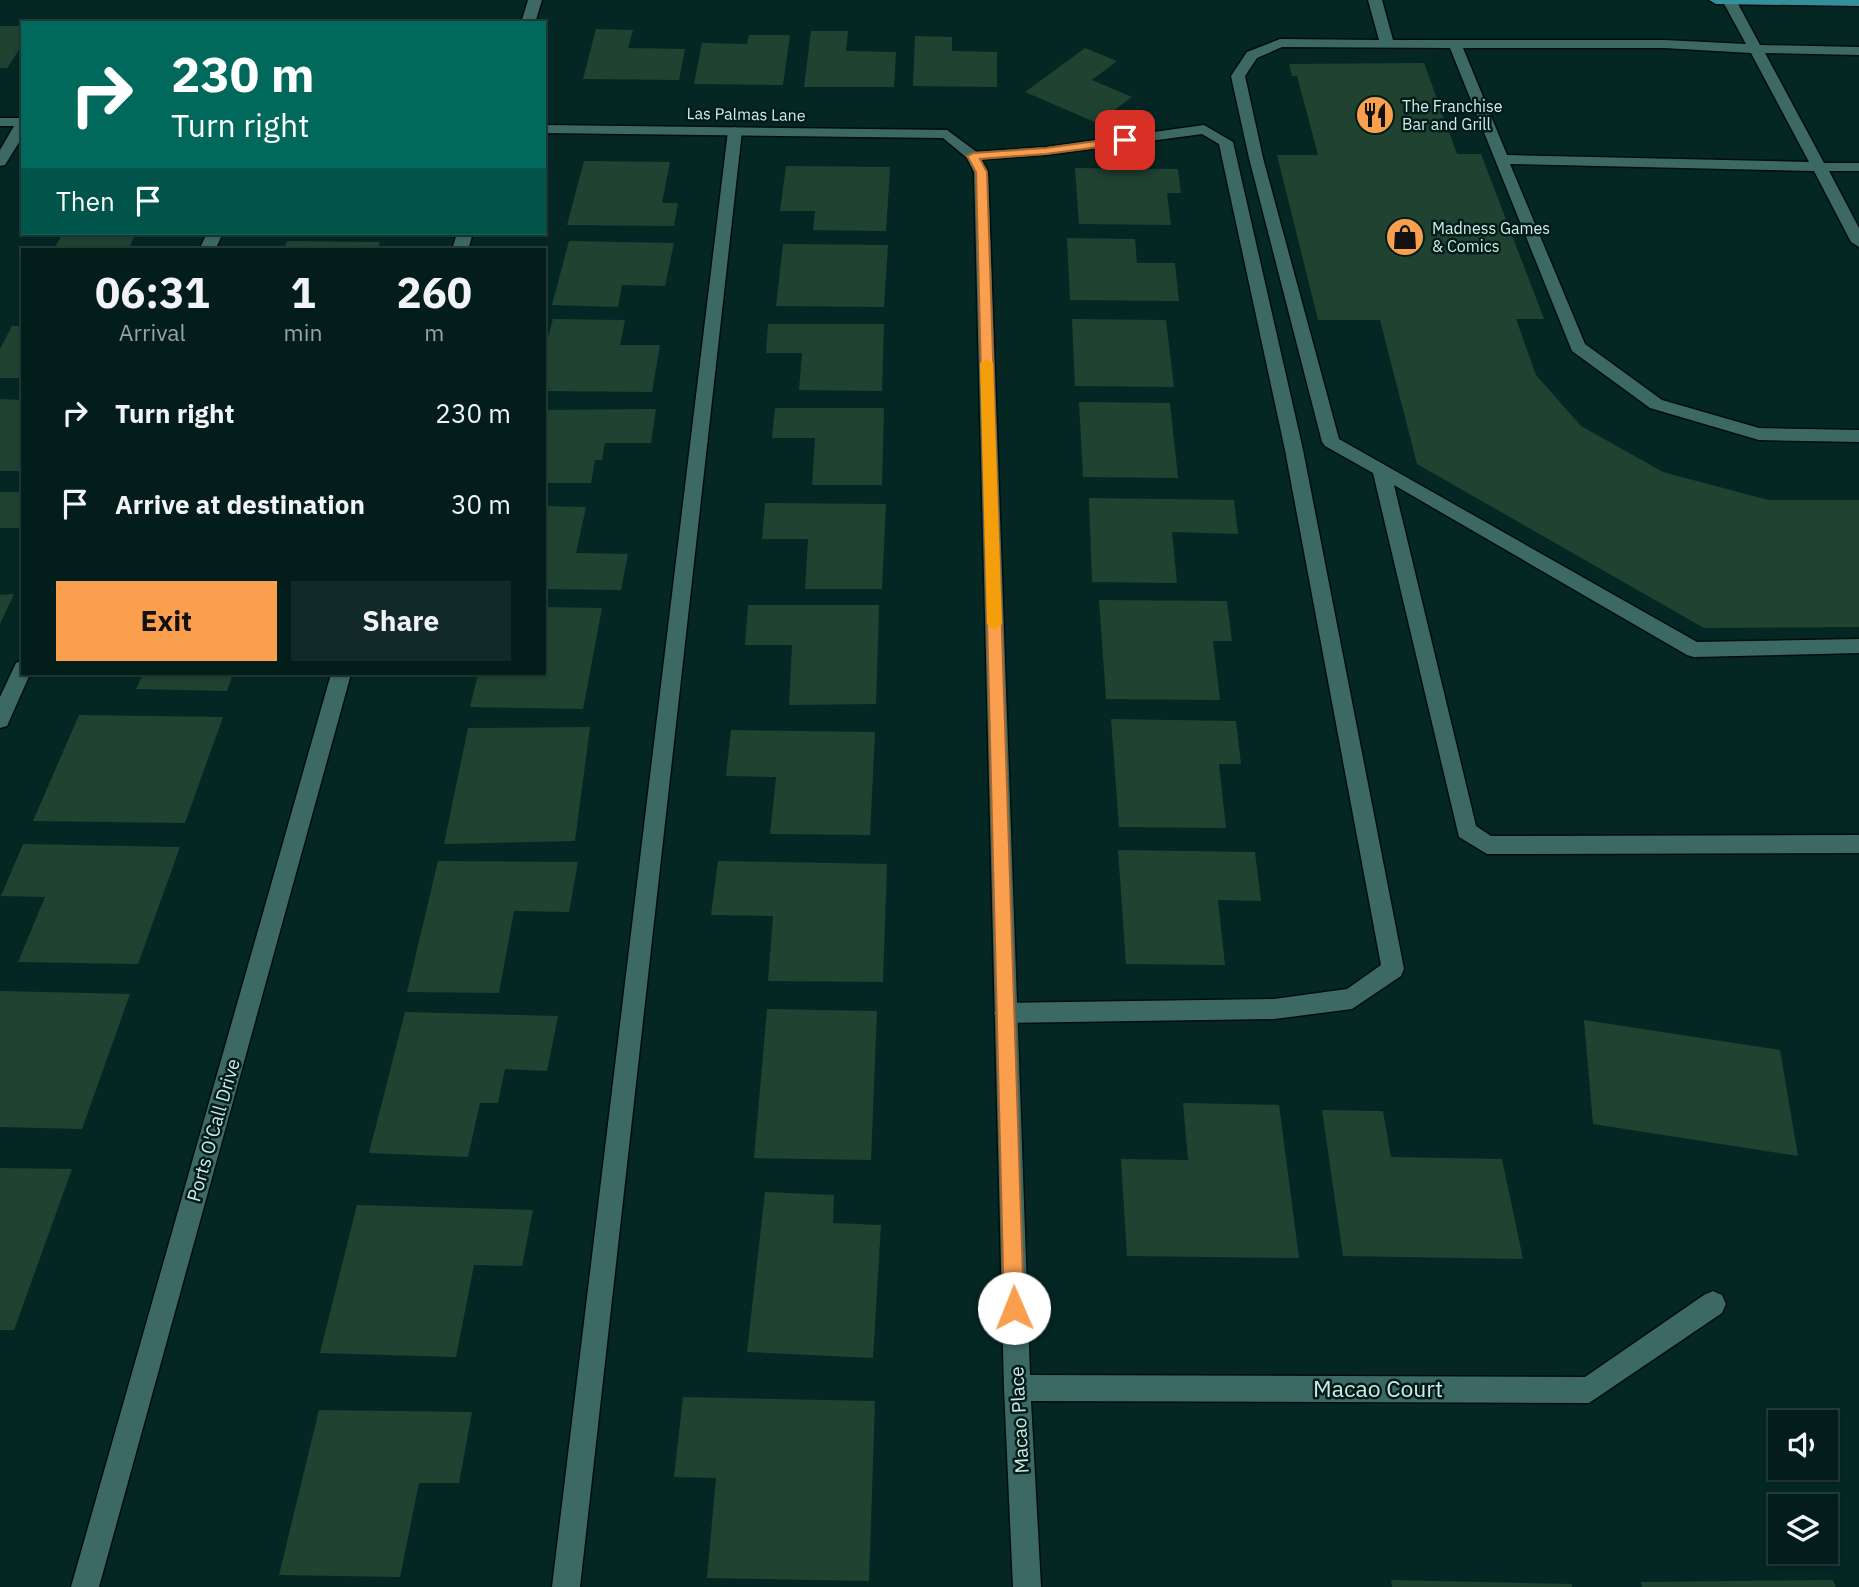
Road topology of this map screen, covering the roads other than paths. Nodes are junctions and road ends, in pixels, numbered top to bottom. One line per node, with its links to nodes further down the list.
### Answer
1 (535, 0): 6 (street)
2 (1375, 0): 7 (street)
3 (1716, 0): 4 (main road)
4 (1729, 0): 5 (main road); 9 (street)
5 (1859, 2)
6 (529, 21)
7 (1387, 44): 8 (street); 23 (street)
8 (1455, 44): 9 (street); 17 (street)
9 (1754, 49): 10 (street); 19 (street)
10 (1859, 51)
11 (0, 122): 12 (street)
12 (21, 123)
13 (21, 126): 18 (street)
14 (546, 129): 15 (street, Las Palmas Lane)
15 (735, 131): 16 (street, Las Palmas Lane); 33 (street)
16 (973, 156): 29 (street, Macao Place); 29 (street)
17 (1502, 159): 19 (street); 22 (street)
18 (0, 162)
19 (1819, 167): 20 (street); 21 (street)
20 (1859, 167)
21 (1859, 242)
22 (1859, 436)
23 (1381, 470): 24 (street); 28 (street)
24 (1859, 646)
25 (21, 673): 27 (street)
26 (341, 675): 32 (street, Ports O'Call Drive)
27 (0, 720)
28 (1859, 844)
29 (1006, 1013): 31 (street, Macao Place)
30 (1713, 1304): 31 (street, Macao Court)
31 (1017, 1388): 34 (street, Macao Place)
32 (85, 1587)
33 (566, 1587)
34 (1027, 1587)

